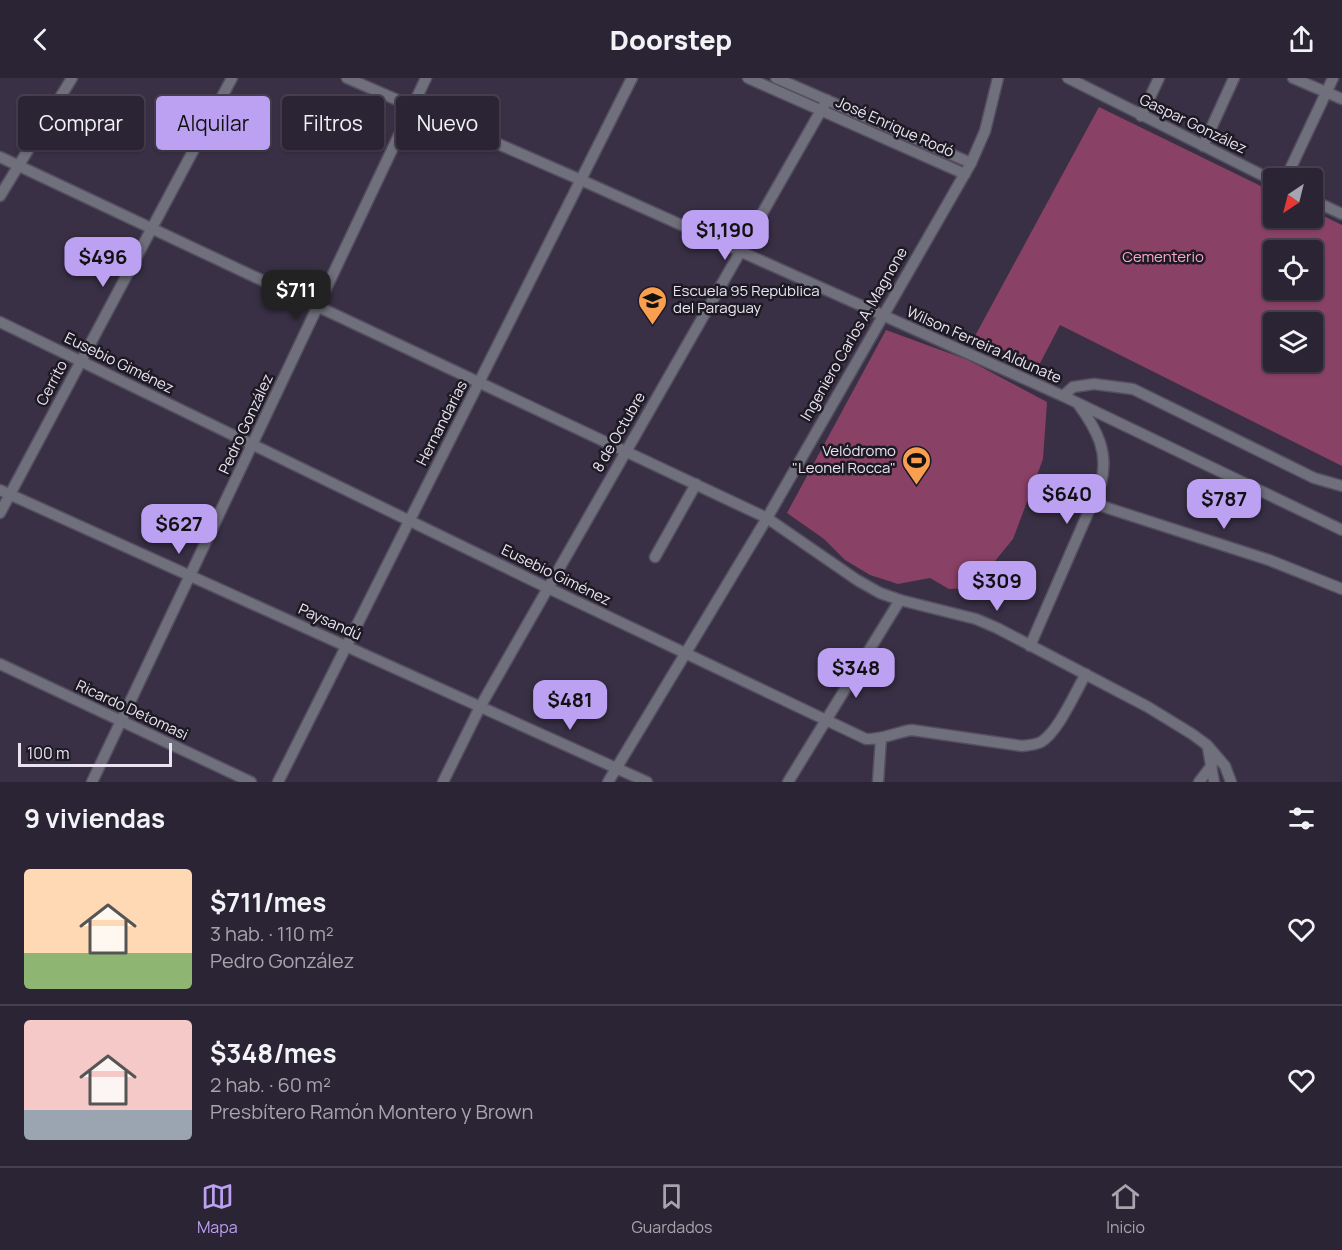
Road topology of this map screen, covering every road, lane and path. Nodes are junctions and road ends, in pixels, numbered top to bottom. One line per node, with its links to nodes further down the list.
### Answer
1 (72, 78): 26 (street)
2 (232, 78): 34 (street, Cerrito)
3 (347, 78): 17 (street, Wilson Ferreira Aldunate)
4 (426, 78): 15 (street, Pedro González)
5 (632, 78): 30 (street, Hernandarias)
6 (748, 78): 19 (street, José Enrique Rodó)
7 (776, 78): 18 (street, José Enrique Rodó)
8 (998, 78): 25 (street, Ingeniero Carlos A. Magnone)
9 (1159, 78): 20 (street)
10 (1234, 78): 23 (street)
11 (1293, 78): 14 (street)
12 (1333, 78): 14 (street)
13 (1074, 79): 20 (street, Gaspar González)
14 (1327, 92): 16 (street); 27 (street)
15 (417, 96)
16 (1342, 99)
17 (396, 100)
18 (827, 100): 19 (street, 8 de Octubre); 25 (street, José Enrique Rodó)
19 (821, 110): 28 (street, José Enrique Rodó); 35 (street, 8 de Octubre)
20 (1141, 116): 23 (street, Gaspar González)
21 (396, 141): 36 (street, Pedro González)
22 (499, 145): 30 (street, Wilson Ferreira Aldunate)
23 (1203, 146): 29 (street, Gaspar González)
24 (0, 157): 26 (street)
25 (970, 163): 28 (street, Ingeniero Carlos A. Magnone)
26 (18, 166): 31 (street); 34 (street)
27 (1291, 168)
28 (964, 174): 37 (street, Ingeniero Carlos A. Magnone)
29 (1263, 176)
30 (581, 180): 35 (street, Wilson Ferreira Aldunate); 40 (street, Hernandarias)
31 (0, 196)
32 (1323, 205): 33 (street)
33 (1342, 214)
34 (151, 227): 36 (street); 39 (street, Cerrito)
35 (740, 252): 37 (street, Wilson Ferreira Aldunate); 44 (street, 8 de Octubre)
36 (319, 306): 40 (street); 43 (street, Pedro González)
37 (881, 316): 41 (street, Wilson Ferreira Aldunate); 50 (street, Ingeniero Carlos A. Magnone)
38 (0, 322): 39 (street, Eusebio Giménez)
39 (81, 361): 43 (street, Eusebio Giménez); 47 (street, Cerrito)
40 (480, 381): 44 (street); 51 (street, Hernandarias)
41 (1063, 396): 42 (street, Wilson Ferreira Aldunate); 46 (street)
42 (1077, 402): 48 (street); 52 (street, Wilson Ferreira Aldunate)
43 (253, 445): 51 (street, Eusebio Giménez); 54 (street, Pedro González)
44 (626, 450): 45 (street); 55 (street, 8 de Octubre)
45 (696, 484): 50 (street); 53 (street)
46 (1342, 486)
47 (5, 492): 49 (street, Cerrito); 54 (street, Paysandú)
48 (1092, 503): 56 (street); 59 (street)
49 (0, 513)
50 (766, 518): 57 (street); 60 (street, Ingeniero Carlos A. Magnone)
51 (410, 520): 55 (street, Eusebio Giménez); 58 (street, Hernandarias)
52 (1342, 530)
53 (655, 557)
54 (191, 576): 58 (street, Paysandú); 65 (street, Pedro González)
55 (548, 588): 60 (street, Eusebio Giménez); 63 (street, 8 de Octubre)
56 (1342, 589)
57 (900, 600): 59 (street); 64 (street)
58 (346, 646): 63 (street, Paysandú); 73 (street, Hernandarias)
59 (1030, 646): 62 (street)
60 (686, 653): 64 (street, Eusebio Giménez); 69 (street, Ingeniero Carlos A. Magnone)
61 (0, 664): 65 (street, Ricardo Detomasi)
62 (1086, 674): 66 (street, Eusebio Giménez); 67 (street)
63 (480, 707): 69 (street, Paysandú); 74 (street, 8 de Octubre)
64 (826, 720): 66 (street, Eusebio Giménez); 77 (street)
65 (122, 722): 71 (street, Pedro González); 72 (street, Ricardo Detomasi)
66 (881, 738): 78 (street)
67 (1207, 745): 68 (street); 70 (street)
68 (1212, 765): 79 (street); 80 (street)
69 (616, 768): 75 (street, Ingeniero Carlos A. Magnone); 76 (street, Paysandú)
70 (1231, 780)
71 (92, 782)
72 (251, 782)
73 (278, 782)
74 (443, 782)
75 (608, 782)
76 (647, 782)
77 (788, 782)
78 (878, 782)
79 (1199, 782)
80 (1214, 782)

